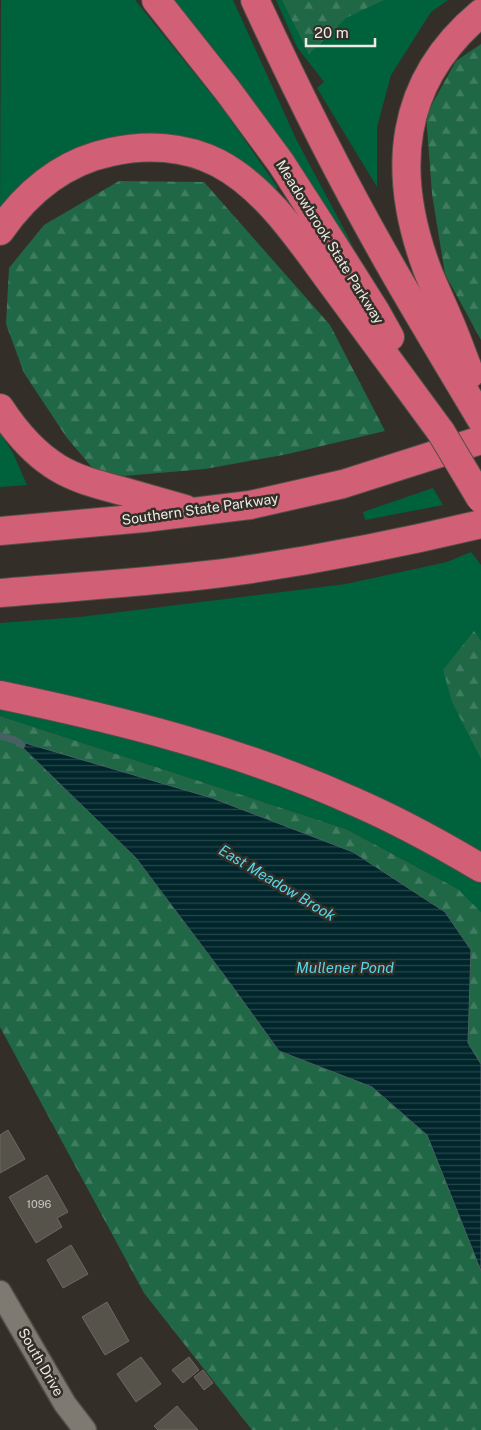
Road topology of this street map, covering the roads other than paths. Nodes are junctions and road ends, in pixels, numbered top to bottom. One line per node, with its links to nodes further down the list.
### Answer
1 (156, 0): 10 (highway, Meadowbrook State Parkway)
2 (255, 0): 5 (highway)
3 (481, 13): 5 (highway)
4 (0, 231): 10 (highway)
5 (438, 323): 6 (highway); 8 (highway)
6 (481, 404)
7 (0, 408): 14 (highway)
8 (481, 419)
9 (481, 426): 12 (highway)
10 (441, 432): 13 (highway, Meadowbrook State Parkway, bridge)
11 (481, 440): 12 (highway, Southern State Parkway)
12 (391, 470): 14 (highway, Southern State Parkway)
13 (481, 499)
14 (198, 512): 16 (highway, Southern State Parkway)
15 (481, 524): 17 (highway)
16 (0, 531)
17 (0, 593)
18 (0, 695): 19 (highway)
19 (481, 868)
20 (0, 1292): 21 (street, South Drive)
21 (85, 1430)

